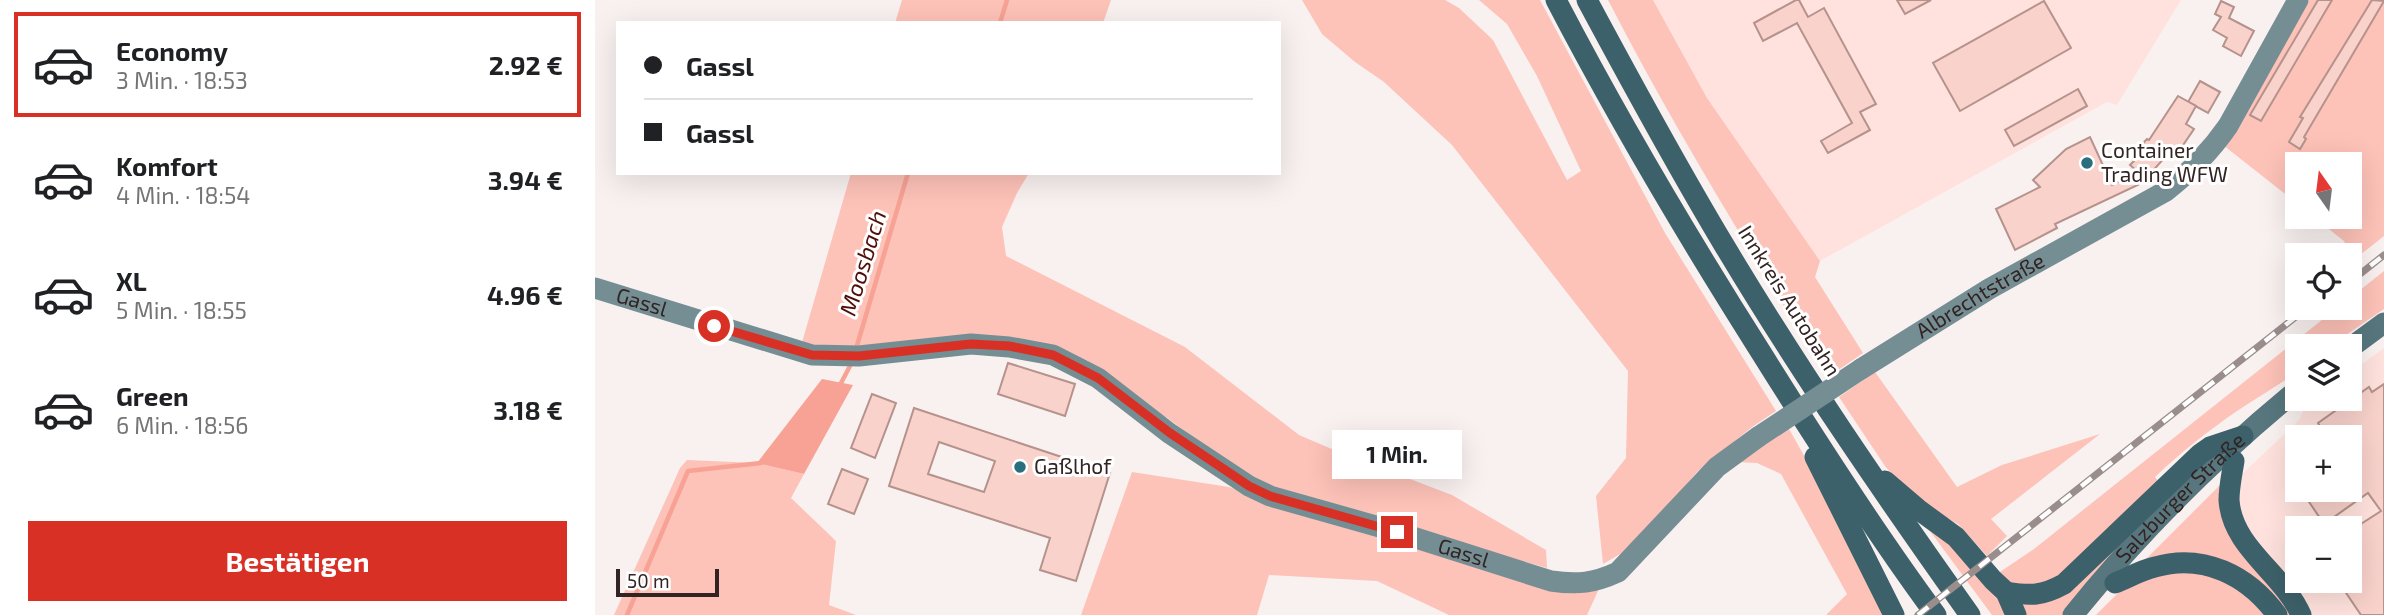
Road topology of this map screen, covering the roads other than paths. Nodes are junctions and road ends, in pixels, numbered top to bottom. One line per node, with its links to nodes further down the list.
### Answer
1 (1556, 0): 11 (highway)
2 (1587, 0): 13 (highway, Innkreis Autobahn)
3 (2298, 0): 15 (street, Albrechtstraße, bridge)
4 (595, 288): 15 (street, Gassl)
5 (2384, 323): 6 (main road)
6 (2362, 339)
7 (2384, 339): 8 (main road)
8 (2362, 356)
9 (2285, 400): 12 (main road, Salzburger Straße)
10 (2292, 411): 14 (main road, Salzburger Straße)
11 (1804, 421): 18 (highway); 19 (highway)
12 (2243, 436): 17 (highway); 22 (main road, Salzburger Straße)
13 (1862, 461): 17 (highway); 20 (highway, Innkreis Autobahn)
14 (2234, 461): 16 (main road, Salzburger Straße); 25 (highway)
15 (1627, 563)
16 (2115, 583): 23 (main road, Salzburger Straße); 24 (highway)
17 (2007, 592): 21 (highway)
18 (1894, 615)
19 (1936, 615)
20 (1970, 615)
21 (2016, 615)
22 (2073, 615)
23 (2089, 615)
24 (2277, 615)
25 (2301, 615)

